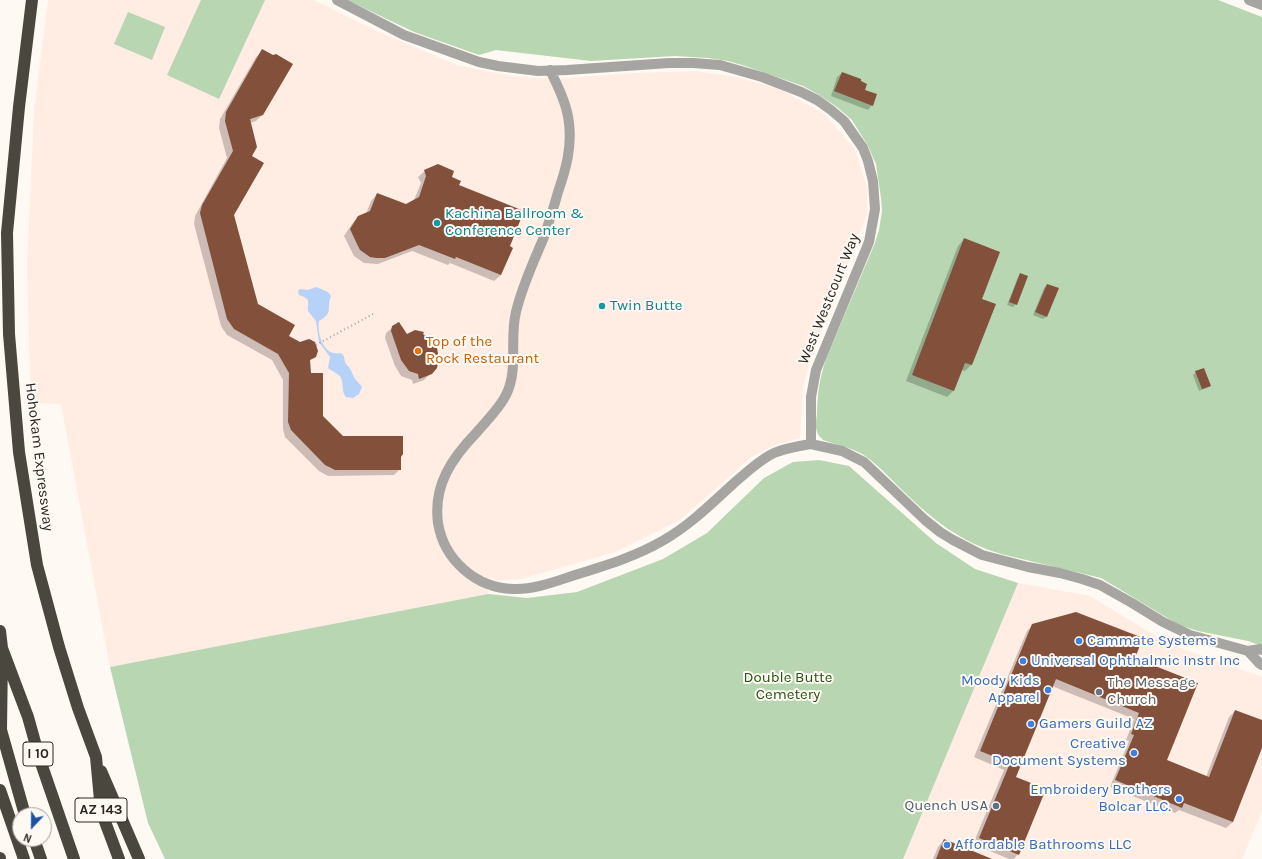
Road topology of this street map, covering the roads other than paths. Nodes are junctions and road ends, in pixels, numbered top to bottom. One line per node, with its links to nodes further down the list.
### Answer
1 (32, 0): 12 (highway, Hohokam Expressway / AZ 143)
2 (337, 0): 5 (street, West Westcourt Way)
3 (1249, 0): 4 (street)
4 (1261, 3)
5 (550, 70): 6 (street, West Westcourt Way); 6 (street)
6 (811, 444): 10 (street)
7 (0, 631): 8 (highway, I 10)
8 (2, 648): 14 (highway); 18 (highway, I 10)
9 (1262, 650): 10 (street)
10 (1248, 652): 11 (street)
11 (1262, 665)
12 (96, 757): 19 (highway, Hohokam Expressway / AZ 143); 20 (highway)
13 (0, 790): 16 (highway)
14 (24, 807)
15 (37, 847): 17 (highway)
16 (24, 859)
17 (41, 859)
18 (74, 859)
19 (120, 859)
20 (139, 859)

